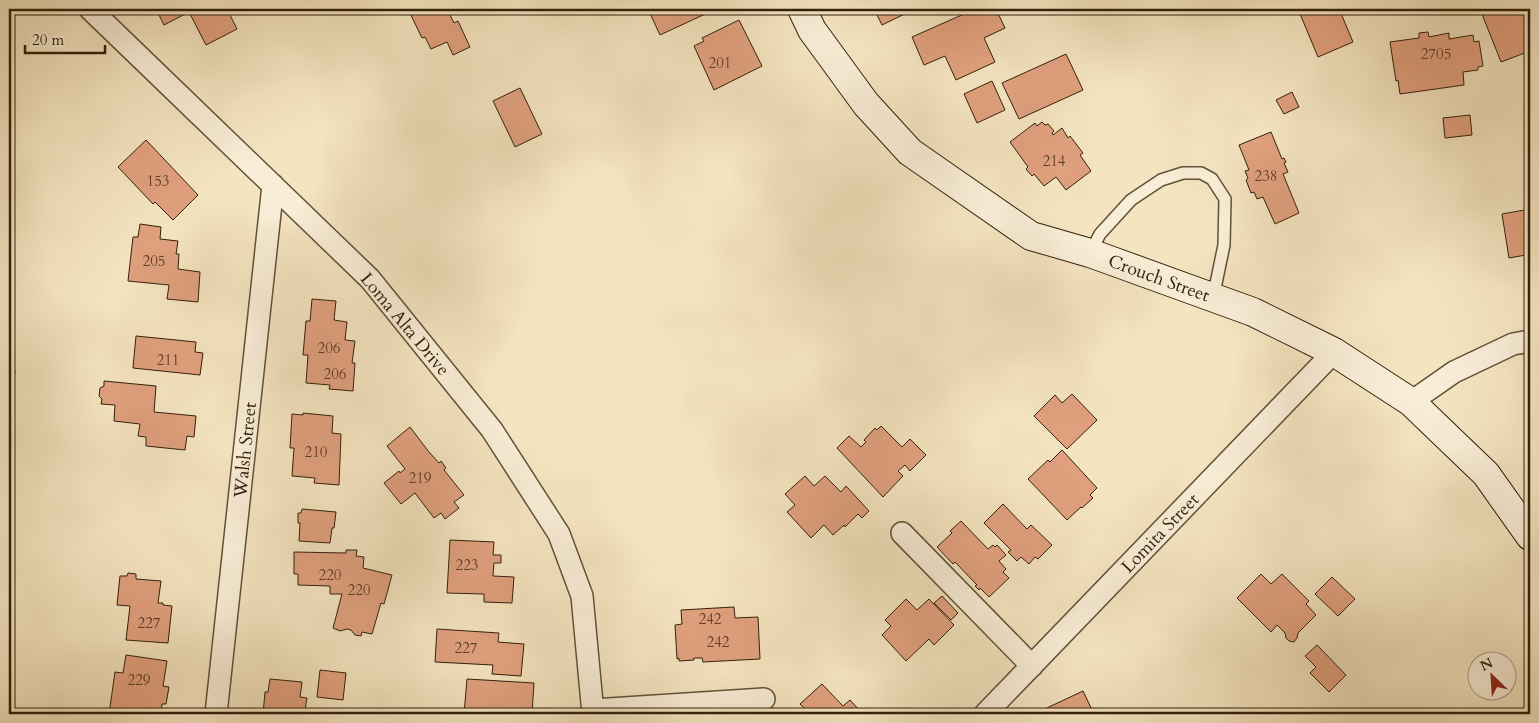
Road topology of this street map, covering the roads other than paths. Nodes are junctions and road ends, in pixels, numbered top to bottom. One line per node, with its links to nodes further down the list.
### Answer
1 (90, 9): 3 (street, Loma Alta Drive)
2 (802, 9): 4 (street, Crouch Street)
3 (273, 185): 13 (street, Loma Alta Drive); 14 (street, Walsh Street)
4 (1090, 253): 5 (street, Crouch Street); 5 (lane)
5 (1213, 298): 7 (street, Crouch Street)
6 (1530, 341): 8 (street)
7 (1334, 352): 8 (street, Crouch Street); 11 (street, Lomita Street)
8 (1411, 402): 10 (street, Crouch Street)
9 (902, 532): 11 (street)
10 (1530, 536)
11 (1032, 666): 15 (street, Lomita Street)
12 (764, 699): 13 (street)
13 (593, 712)
14 (216, 714)
15 (986, 714)

